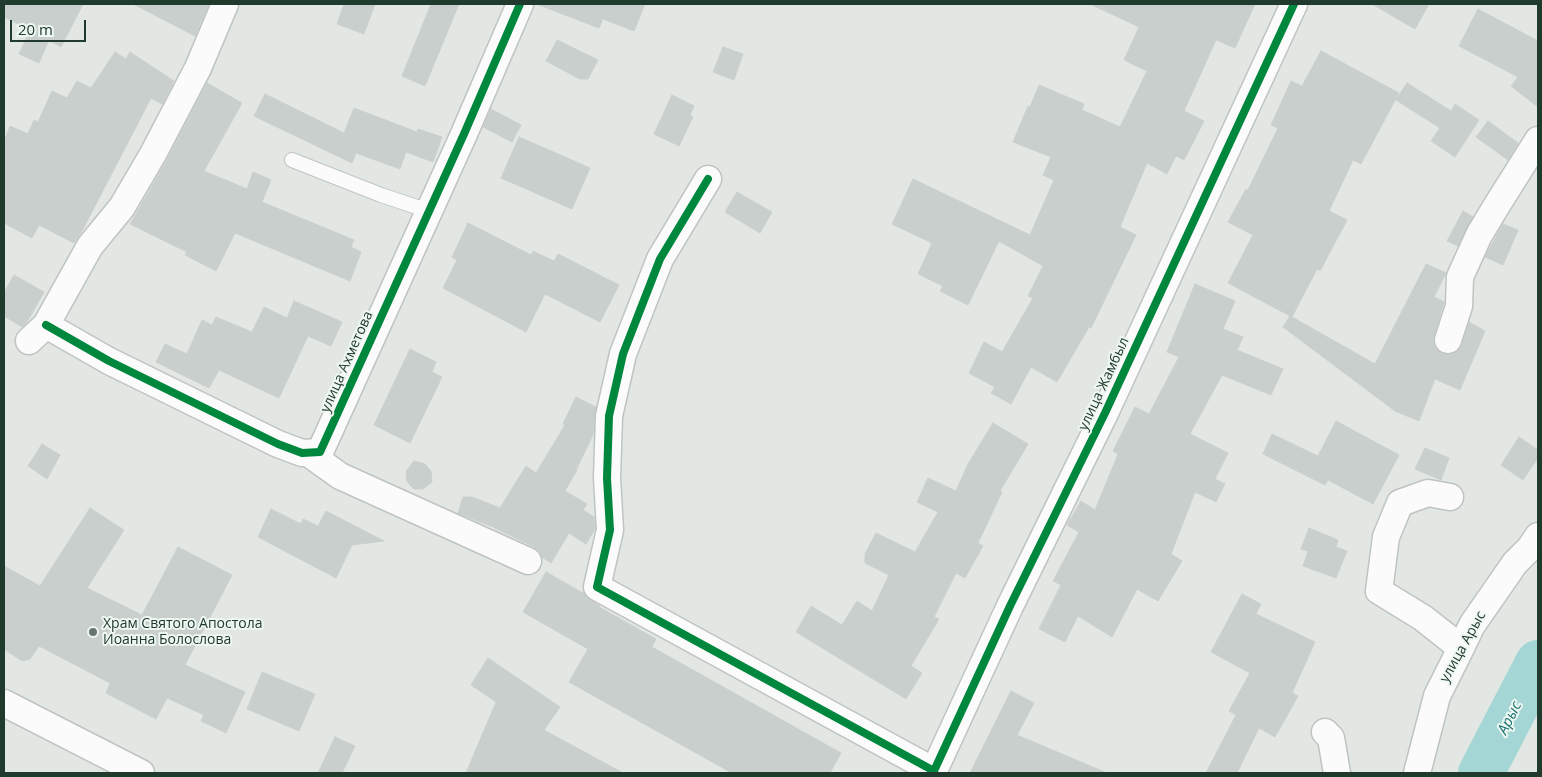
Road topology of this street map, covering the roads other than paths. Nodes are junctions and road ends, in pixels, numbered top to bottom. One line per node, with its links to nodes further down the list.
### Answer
1 (225, 4): 9 (street)
2 (520, 4): 7 (street, улица Ахметова)
3 (1294, 4): 16 (street, улица Жамбыл)
4 (1538, 140): 8 (street)
5 (292, 160): 7 (lane)
6 (708, 179): 16 (street)
7 (429, 211): 9 (street, улица Ахметова)
8 (1448, 340)
9 (308, 453): 12 (street)
10 (1450, 497): 13 (street)
11 (1538, 536): 13 (street, улица Арыс)
12 (528, 561)
13 (1461, 648): 19 (street, улица Арыс)
14 (4, 703): 17 (street)
15 (1325, 732): 18 (street)
16 (933, 772)
17 (141, 773)
18 (1337, 773)
19 (1417, 773)

